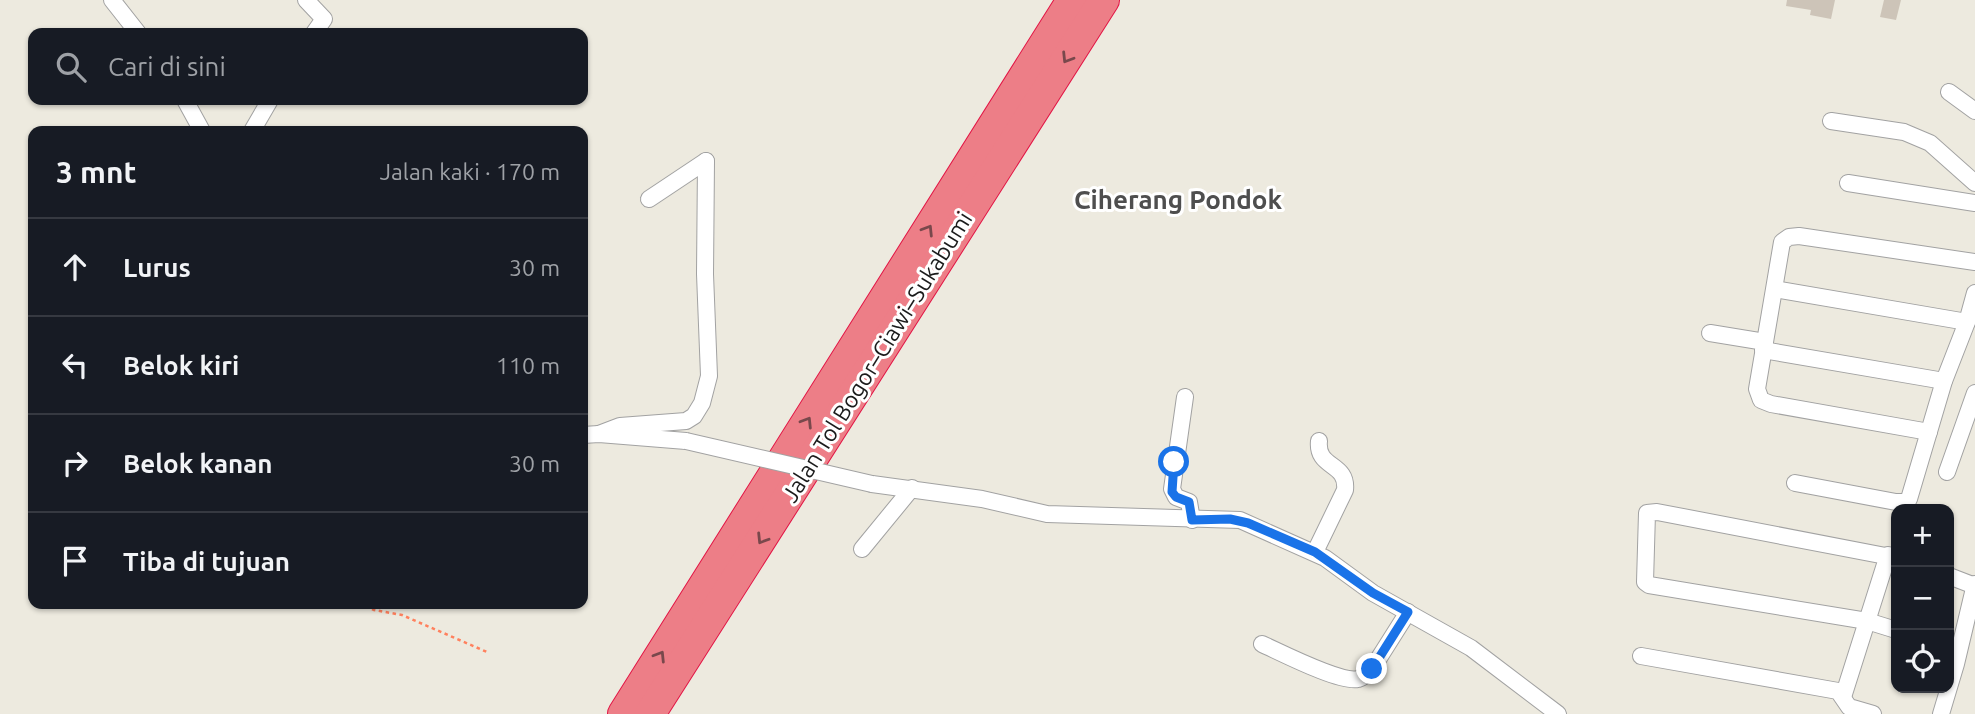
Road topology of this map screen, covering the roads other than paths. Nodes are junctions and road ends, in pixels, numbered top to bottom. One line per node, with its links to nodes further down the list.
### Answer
1 (112, 0): 5 (street)
2 (306, 0): 6 (street)
3 (1072, 0): 48 (highway, Jalan Tol Bogor–Ciawi–Sukabumi, one-way to 3)
4 (1104, 0): 49 (highway, Jalan Tol Bogor–Ciawi–Sukabumi, one-way to 49)
5 (134, 28)
6 (318, 28)
7 (1950, 92): 10 (street)
8 (188, 105): 12 (street)
9 (267, 105): 13 (street)
10 (1975, 111)
11 (1831, 121): 15 (street)
12 (199, 126)
13 (255, 126)
14 (1848, 183): 17 (street)
15 (1975, 183)
16 (649, 199): 28 (street)
17 (1975, 203)
18 (1975, 262): 19 (street)
19 (1775, 289): 21 (street); 23 (street)
20 (1975, 293): 21 (street)
21 (1967, 321): 24 (street)
22 (1710, 333): 23 (street)
23 (1764, 346): 24 (street); 27 (street)
24 (1944, 381): 27 (street)
25 (1975, 393): 30 (street)
26 (1185, 397): 33 (street)
27 (1929, 432): 31 (street)
28 (591, 435): 32 (street, bridge)
29 (1319, 442): 35 (street)
30 (1947, 472)
31 (1796, 483)
32 (912, 488): 33 (street); 34 (street)
33 (1192, 520): 35 (street)
34 (862, 549)
35 (1315, 552): 40 (street)
36 (1891, 556): 41 (street)
37 (1891, 559): 41 (street)
38 (1954, 578): 39 (street)
39 (1975, 585): 44 (street)
40 (1408, 612): 43 (street); 50 (street)
41 (1867, 621): 42 (street); 47 (street)
42 (1891, 628)
43 (1262, 644)
44 (1954, 648)
45 (1641, 656): 47 (street)
46 (1945, 693): 52 (street)
47 (1843, 697): 51 (street)
48 (623, 714)
49 (650, 714)
50 (1558, 714)
51 (1873, 714)
52 (1941, 714)

